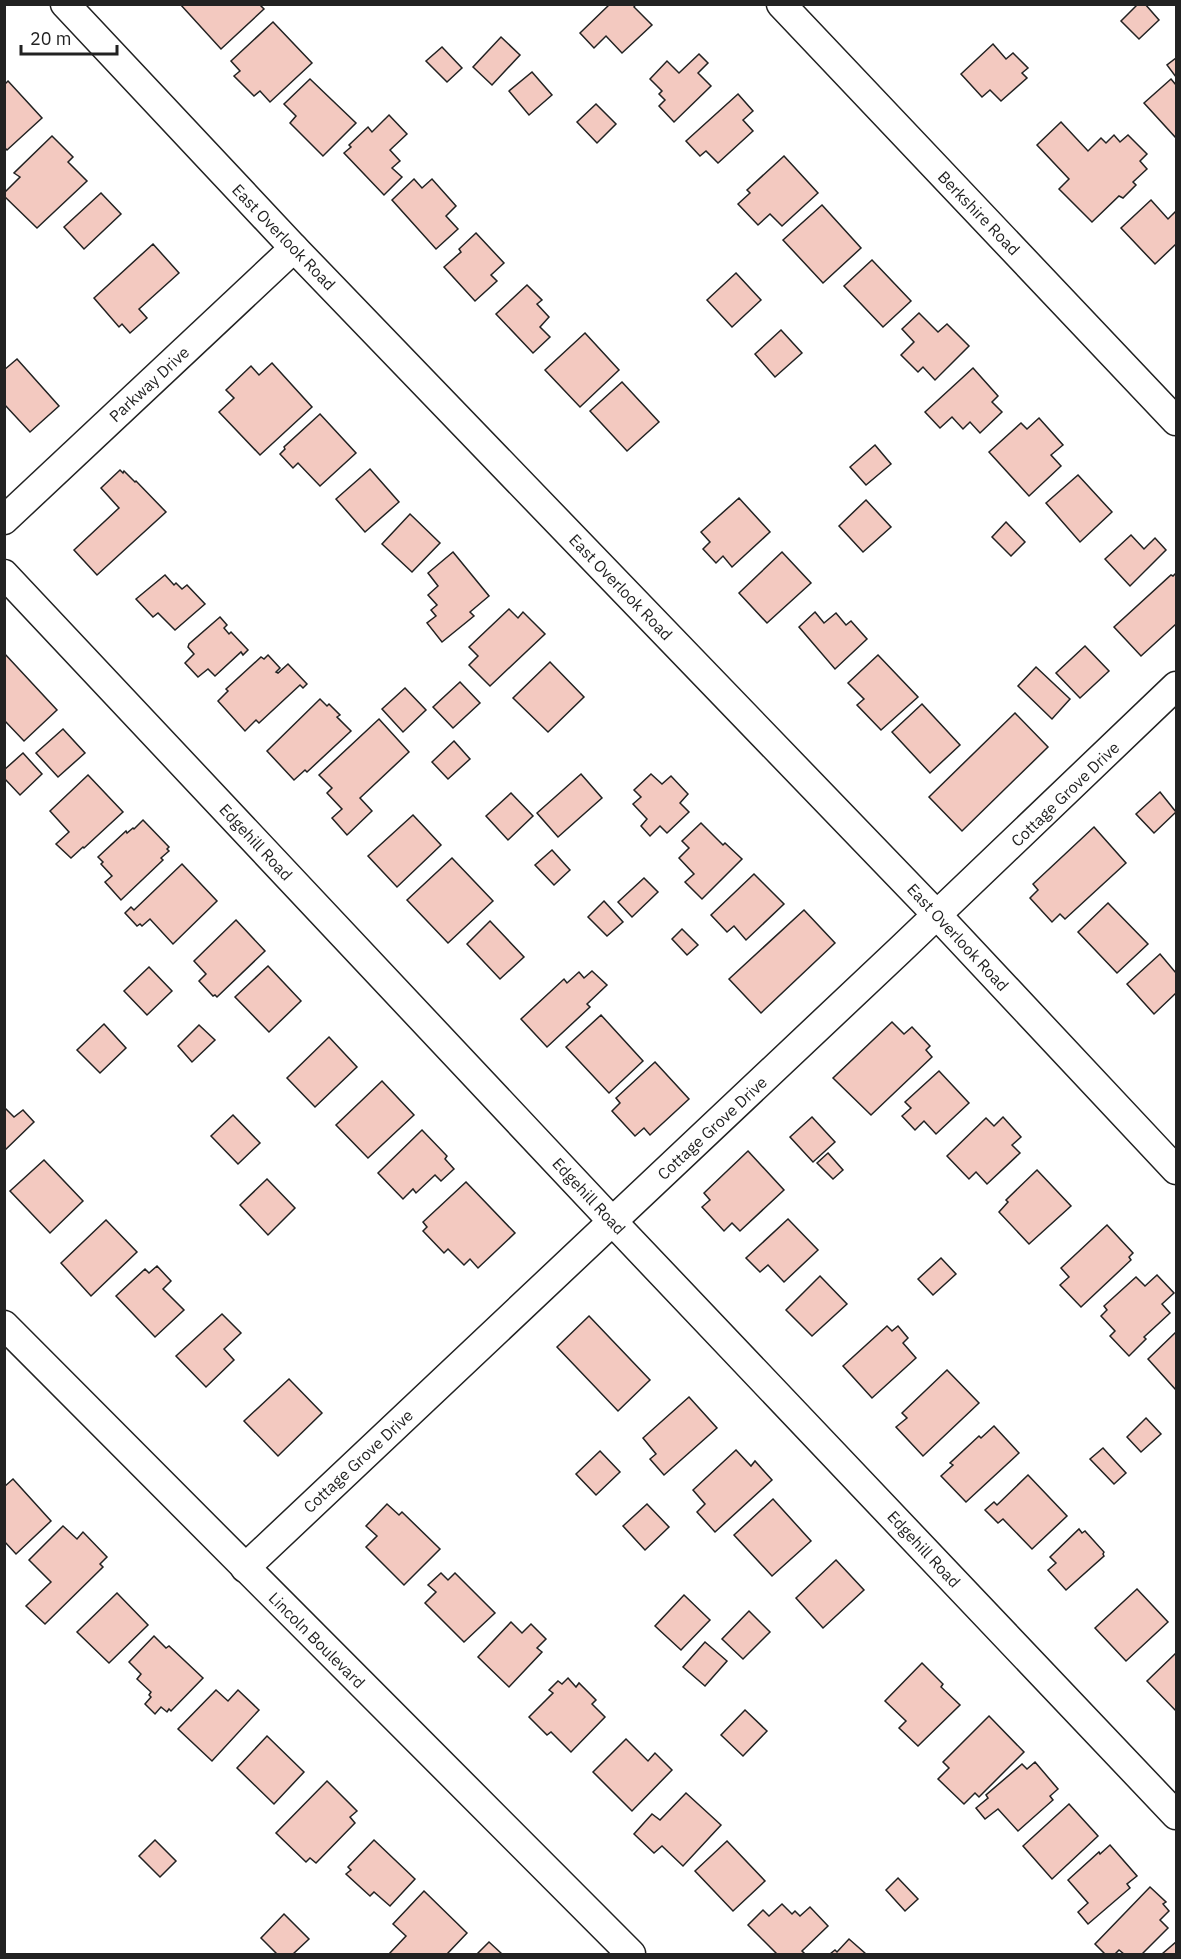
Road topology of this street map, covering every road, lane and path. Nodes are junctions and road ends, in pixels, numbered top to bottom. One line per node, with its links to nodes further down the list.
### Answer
1 (65, 4): 3 (street, East Overlook Road)
2 (781, 4): 4 (street, Berkshire Road)
3 (294, 248): 5 (street, Parkway Drive); 8 (street, East Overlook Road)
4 (1176, 421)
5 (4, 520)
6 (4, 574): 10 (street, Edgehill Road)
7 (1176, 686): 8 (street, Cottage Grove Drive)
8 (937, 915): 9 (street, East Overlook Road); 10 (street, Cottage Grove Drive)
9 (1176, 1170)
10 (613, 1222): 12 (street, Cottage Grove Drive); 13 (street, Edgehill Road)
11 (4, 1325): 12 (street, Lincoln Boulevard)
12 (245, 1568): 14 (street, Lincoln Boulevard)
13 (1176, 1815)
14 (631, 1954)

